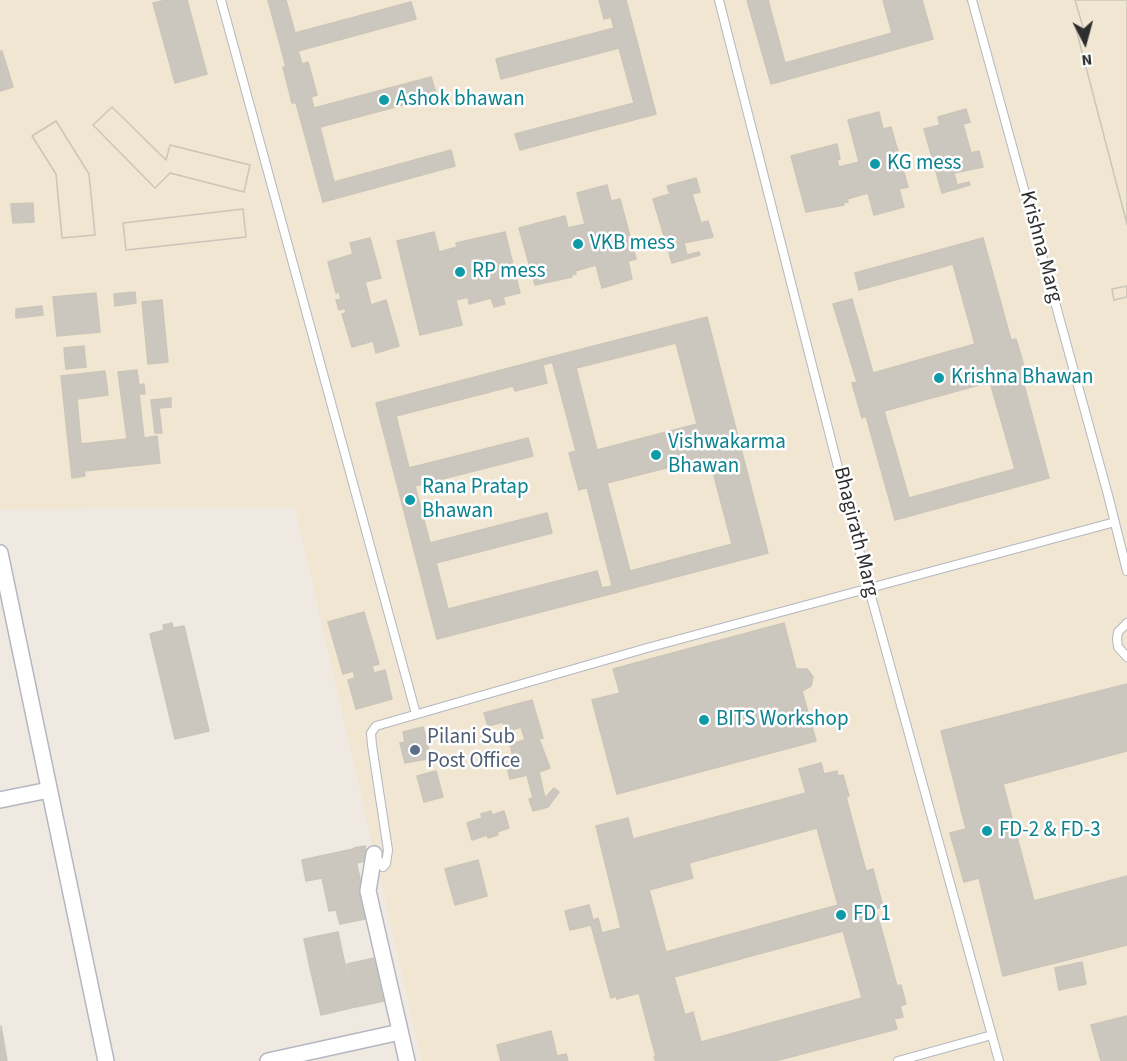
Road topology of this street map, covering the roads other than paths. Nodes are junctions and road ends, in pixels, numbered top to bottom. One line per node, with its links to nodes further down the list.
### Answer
1 (221, 0): 10 (lane)
2 (719, 0): 7 (lane, Bhagirath Marg)
3 (972, 0): 4 (lane, Krishna Marg)
4 (1115, 522): 6 (lane, Krishna Marg); 7 (lane)
5 (0, 553): 11 (street)
6 (1127, 571)
7 (869, 589): 10 (lane); 15 (lane, Bhagirath Marg)
8 (1127, 623): 9 (lane)
9 (1127, 657)
10 (416, 714): 13 (lane)
11 (49, 790): 12 (street); 16 (street)
12 (0, 800)
13 (375, 854): 14 (street)
14 (400, 1032): 17 (street); 18 (street)
15 (992, 1035): 19 (lane); 20 (lane, Bhagirath Marg)
16 (106, 1061)
17 (268, 1061)
18 (407, 1061)
19 (898, 1061)
20 (999, 1061)

